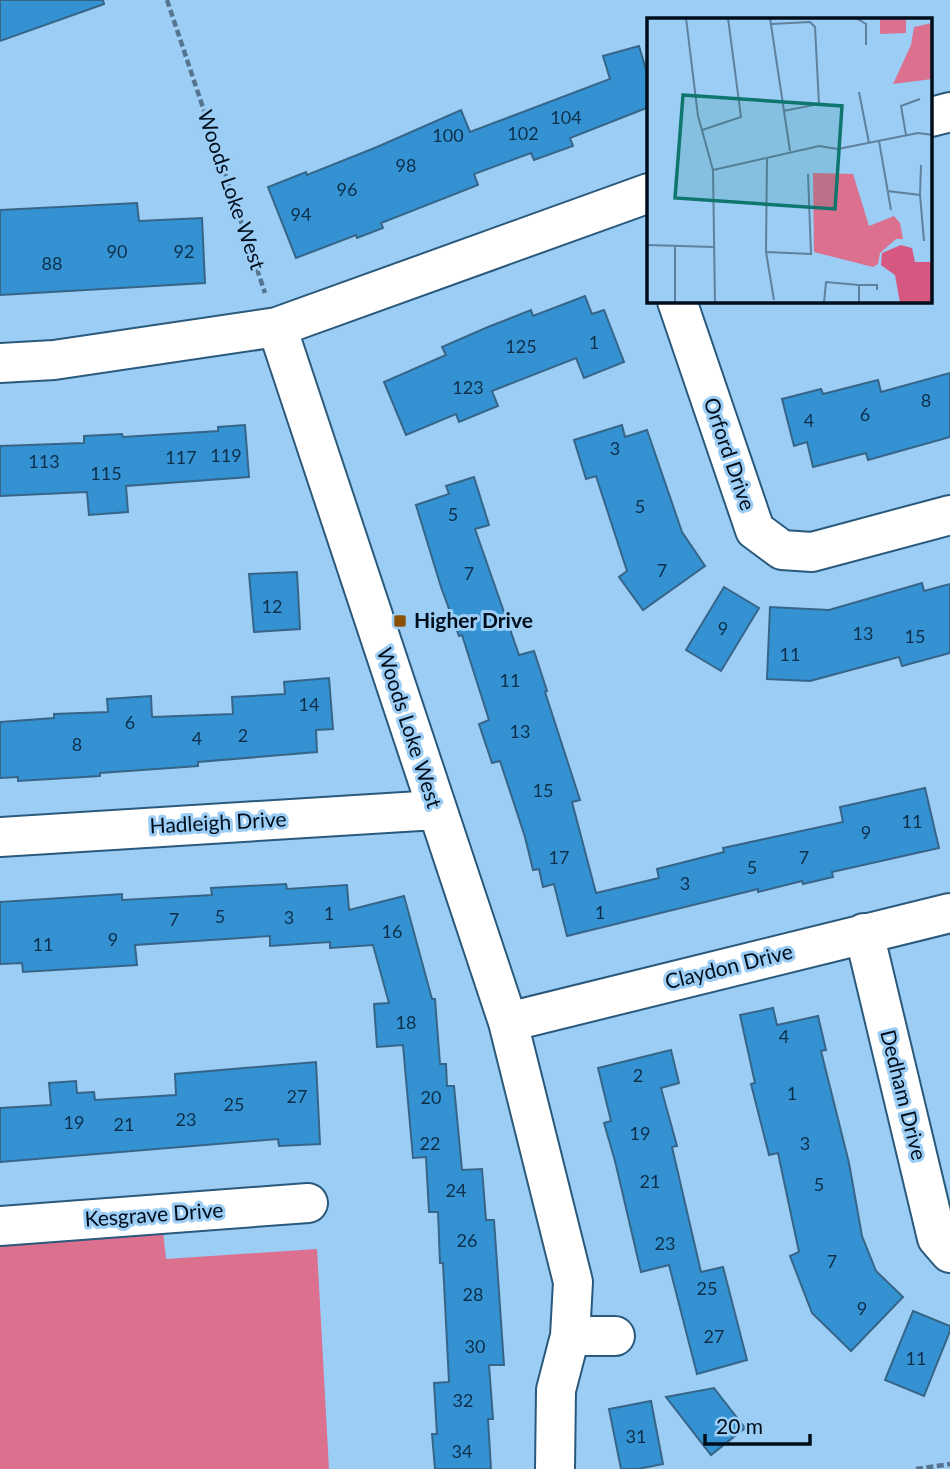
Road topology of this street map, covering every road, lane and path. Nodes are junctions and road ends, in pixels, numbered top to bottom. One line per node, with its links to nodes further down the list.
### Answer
1 (167, 0): 6 (path, Woods Loke West)
2 (950, 112): 3 (street)
3 (932, 117)
4 (647, 203): 6 (street)
5 (678, 303): 8 (street, Orford Drive)
6 (277, 327): 7 (street); 9 (street, Woods Loke West)
7 (0, 363)
8 (950, 515)
9 (436, 810): 10 (street, Hadleigh Drive); 13 (street, Woods Loke West)
10 (0, 836)
11 (950, 913): 12 (street, Claydon Drive)
12 (864, 933): 13 (street, Claydon Drive); 16 (street, Dedham Drive)
13 (508, 1022): 17 (street, Woods Loke West)
14 (308, 1203): 15 (street, Kesgrave Drive)
15 (0, 1226)
16 (950, 1253)
17 (570, 1336): 18 (street); 20 (street, Woods Loke West)
18 (615, 1336)
19 (950, 1464): 21 (path)
20 (555, 1469)
21 (916, 1469)

